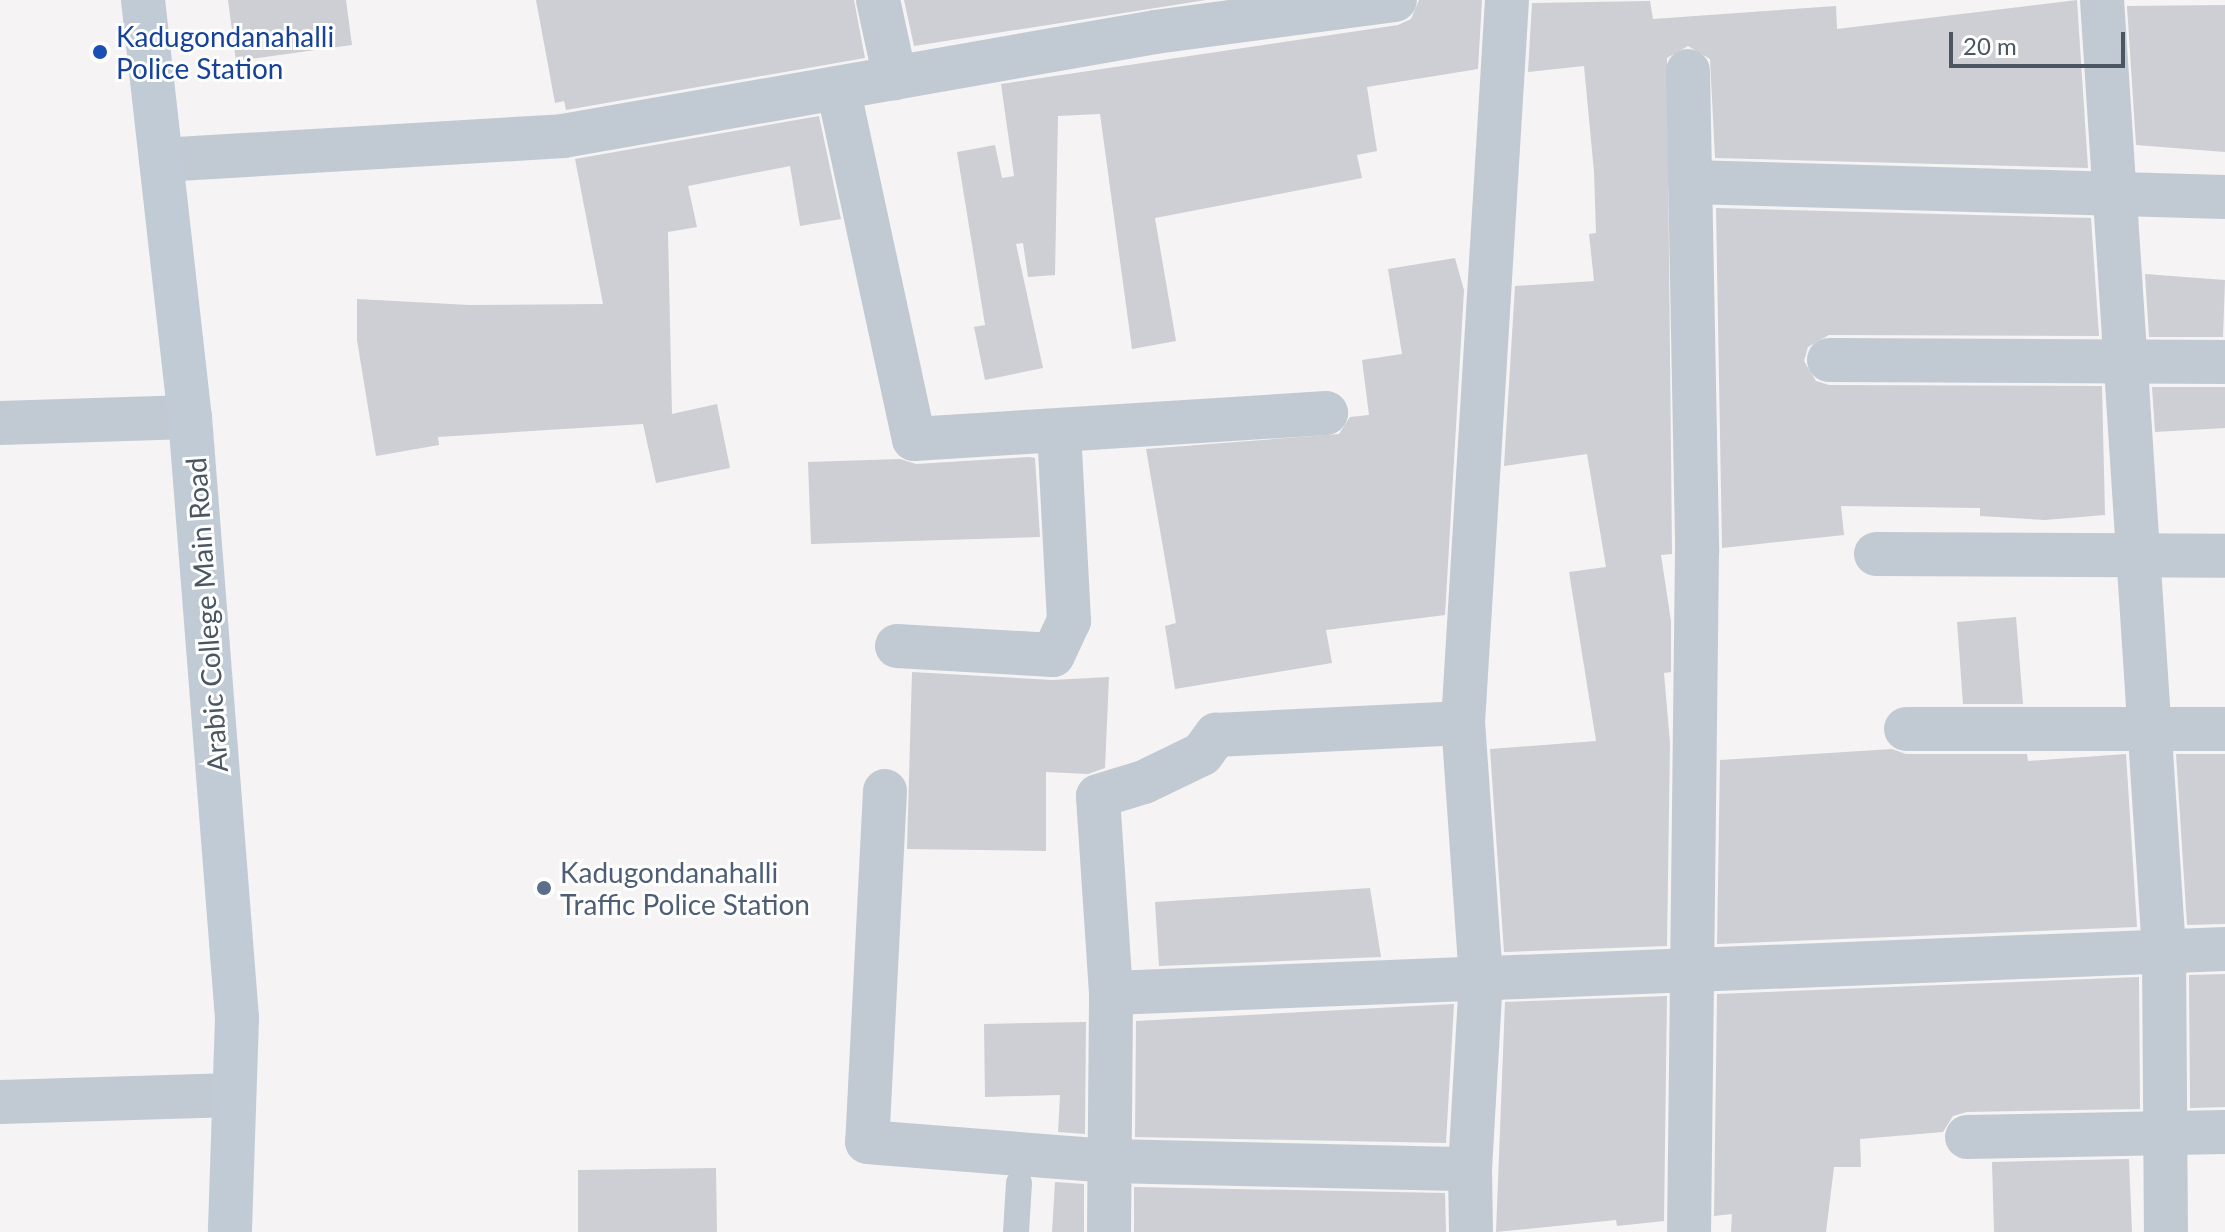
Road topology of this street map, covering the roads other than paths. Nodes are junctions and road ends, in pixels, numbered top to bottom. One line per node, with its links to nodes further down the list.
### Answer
1 (143, 0): 10 (main road, Arabic College Main Road)
2 (878, 0): 8 (street)
3 (1395, 0): 6 (street)
4 (1507, 0): 25 (street)
5 (2102, 0): 12 (street)
6 (1152, 16): 8 (street)
7 (1688, 71): 11 (street)
8 (895, 78): 9 (street)
9 (838, 88): 10 (street); 20 (street)
10 (161, 160): 18 (main road, Arabic College Main Road)
11 (1690, 182): 12 (street); 32 (street)
12 (2116, 196): 13 (street); 14 (street)
13 (2225, 197)
14 (2128, 359): 15 (street); 16 (street); 22 (street)
15 (1829, 360)
16 (2225, 362)
17 (1326, 413): 20 (street)
18 (190, 417): 19 (street); 35 (main road, Arabic College Main Road)
19 (0, 423)
20 (1059, 430): 24 (street)
21 (1876, 554): 22 (street)
22 (2138, 556): 23 (street); 28 (street)
23 (2225, 556)
24 (897, 646)
25 (1463, 723): 33 (street); 34 (street)
26 (1906, 729): 28 (street)
27 (2225, 729): 28 (street)
28 (2150, 731): 31 (street)
29 (885, 791): 40 (street)
30 (2225, 949): 31 (street)
31 (2164, 951): 32 (street); 37 (street)
32 (1690, 971): 33 (street); 47 (street)
33 (1481, 979): 34 (street); 41 (street)
34 (1111, 993): 40 (street)
35 (234, 1095): 36 (street); 43 (main road, Arabic College Main Road)
36 (0, 1102)
37 (2165, 1132): 38 (street); 39 (street); 48 (street)
38 (2225, 1132)
39 (1967, 1137)
40 (1110, 1161): 41 (street); 45 (street)
41 (1470, 1169): 46 (street)
42 (1019, 1183): 44 (lane)
43 (230, 1232)
44 (1016, 1232)
45 (1109, 1232)
46 (1471, 1232)
47 (1689, 1232)
48 (2166, 1232)

